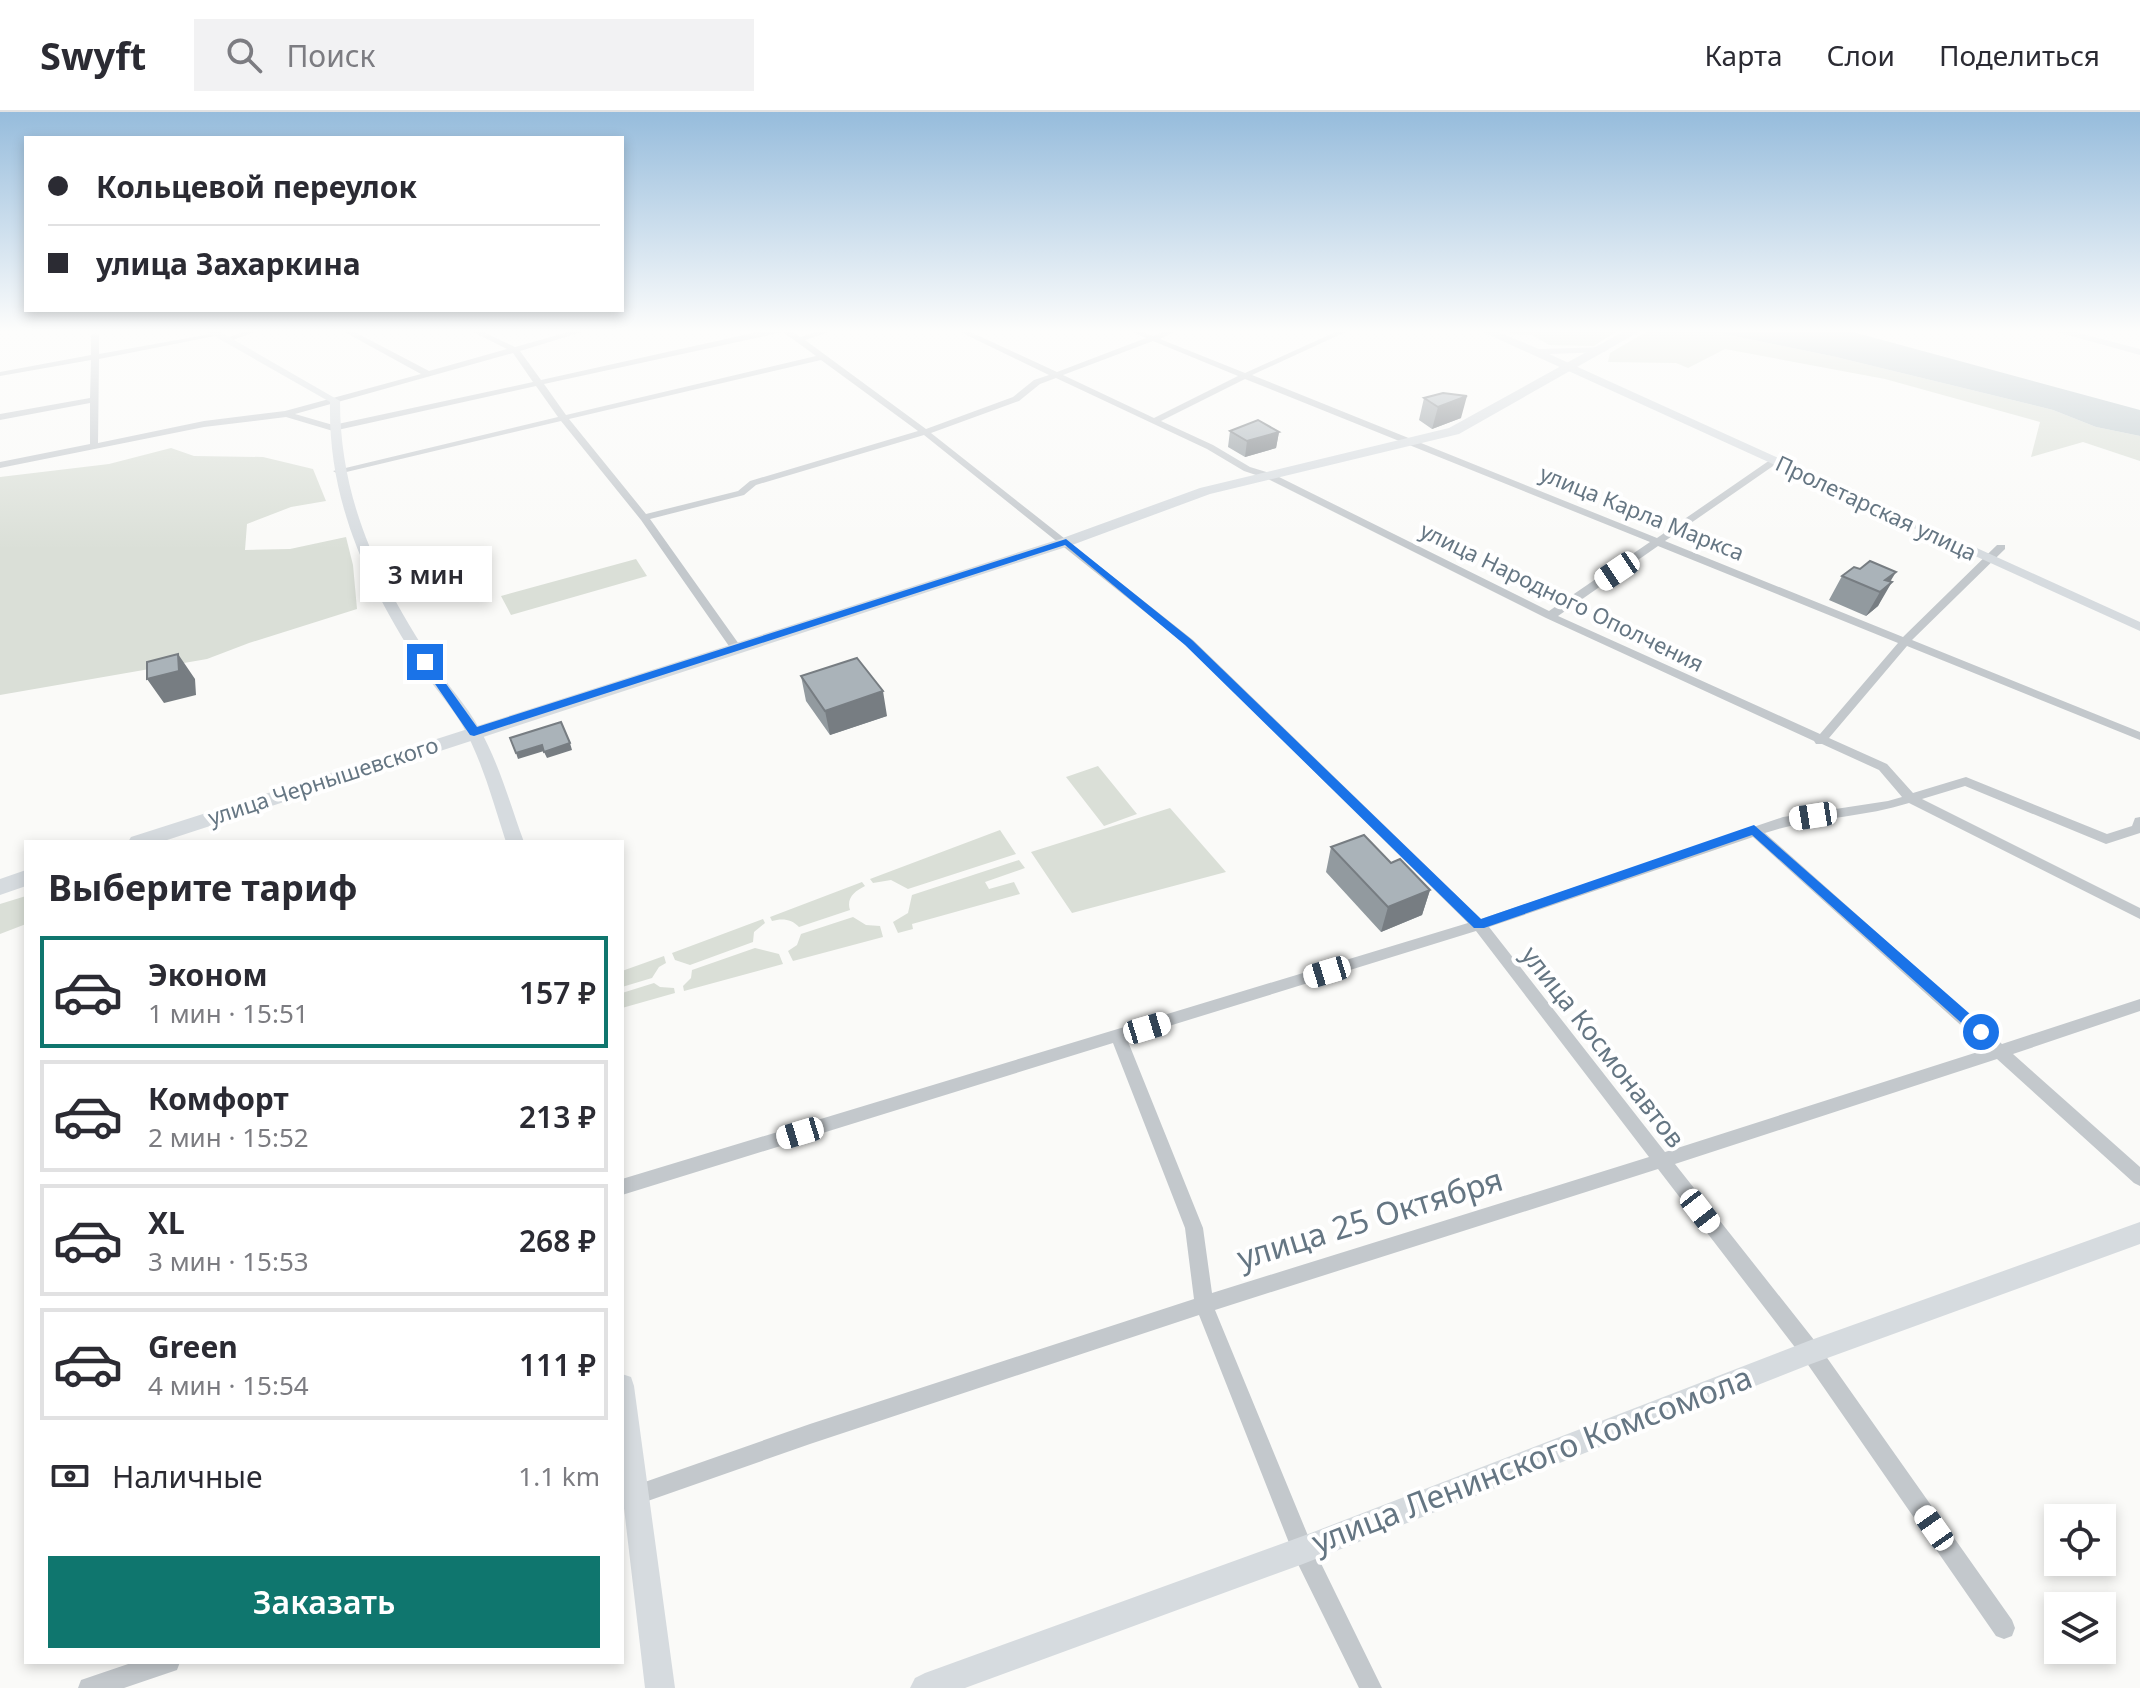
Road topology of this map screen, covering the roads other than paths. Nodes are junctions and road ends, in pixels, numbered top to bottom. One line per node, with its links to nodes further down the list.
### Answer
1 (79, 403): 16 (street)
2 (93, 403): 22 (street)
3 (329, 403): 15 (street)
4 (335, 403): 19 (street)
5 (452, 403): 19 (street)
6 (552, 403): 17 (street)
7 (637, 403): 17 (street)
8 (883, 403): 20 (street, улица Космонавтов)
9 (1006, 403): 20 (street)
10 (1117, 403): 18 (street, улица Народного Ополчения)
11 (1191, 403): 18 (street)
12 (1312, 403): 21 (street, улица Карла Маркса)
13 (1507, 403): 21 (main road, улица Чернышевского)
14 (1646, 403): 23 (street, Пролетарская улица)
15 (286, 414): 19 (street); 22 (street)
16 (0, 417)
17 (565, 420): 25 (street); 27 (street)
18 (1154, 421): 26 (street, улица Народного Ополчения)
19 (333, 428): 25 (street)
20 (925, 432): 27 (street); 29 (street, улица Космонавтов)
21 (1412, 444): 26 (main road, улица Чернышевского); 28 (street, улица Карла Маркса)
22 (94, 446): 24 (street)
23 (1773, 462): 28 (street); 31 (street, Пролетарская улица)
24 (0, 465)
25 (338, 471): 36 (street)
26 (1270, 476): 29 (main road, улица Чернышевского); 32 (street, улица Народного Ополчения)
27 (644, 518): 35 (street)
28 (1661, 541): 32 (street); 34 (street, улица Карла Маркса)
29 (1066, 542): 35 (main road, улица Чернышевского); 47 (street, улица Космонавтов)
30 (2001, 547): 31 (street)
31 (1988, 560): 33 (street, Пролетарская улица); 34 (street)
32 (1550, 616): 38 (street, улица Народного Ополчения)
33 (2140, 627)
34 (1905, 641): 37 (street, улица Карла Маркса); 38 (street)
35 (735, 647): 36 (main road, улица Чернышевского)
36 (474, 732): 42 (main road, улица Чернышевского); 43 (street)
37 (2140, 736)
38 (1820, 741): 39 (street, улица Народного Ополчения)
39 (1911, 799): 40 (street); 41 (street); 46 (street, улица Народного Ополчения)
40 (2139, 827)
41 (1754, 830): 47 (street); 50 (street)
42 (144, 840)
43 (514, 840)
44 (24, 879): 45 (main road)
45 (0, 887)
46 (2140, 914)
47 (1479, 925): 49 (street); 51 (street, улица Космонавтов)
48 (2140, 1005): 50 (street, улица 25 Октября)
49 (1118, 1037): 53 (street); 55 (street)
50 (2003, 1052): 51 (street, улица 25 Октября); 52 (street)
51 (1661, 1161): 55 (street, улица 25 Октября); 56 (street, улица Космонавтов)
52 (2140, 1178)
53 (624, 1186)
54 (2140, 1233): 56 (street, улица Ленинского Комсомола)
55 (1204, 1305): 58 (street, улица 25 Октября); 59 (street)
56 (1811, 1352): 59 (street, улица Ленинского Комсомола); 60 (street, улица Космонавтов)
57 (624, 1418): 58 (street)
58 (629, 1498): 63 (street)
59 (1303, 1550): 64 (street, улица Ленинского Комсомола); 65 (street)
60 (2004, 1628)
61 (163, 1664): 62 (street)
62 (89, 1688)
63 (660, 1688)
64 (925, 1688)
65 (1371, 1688)

